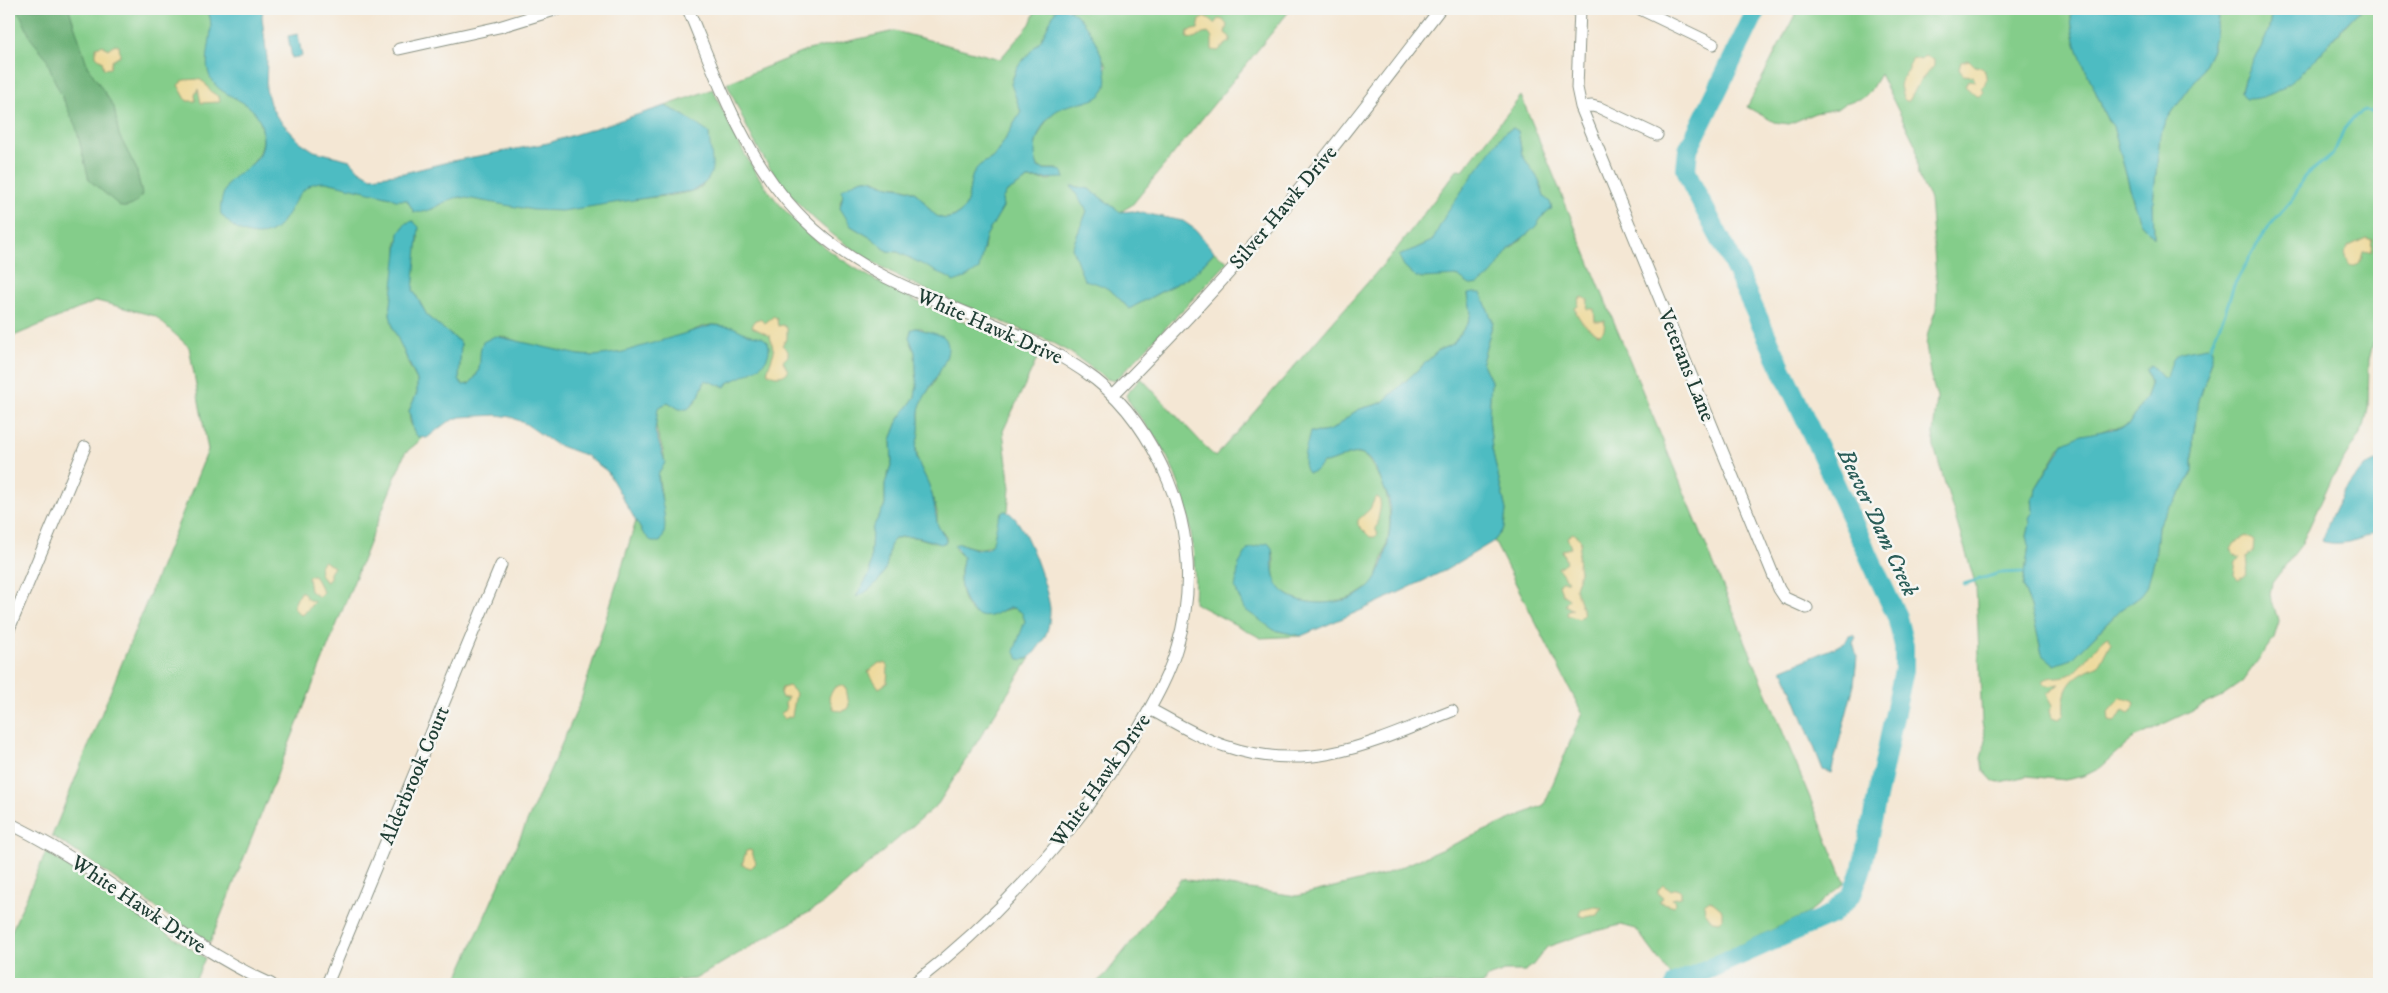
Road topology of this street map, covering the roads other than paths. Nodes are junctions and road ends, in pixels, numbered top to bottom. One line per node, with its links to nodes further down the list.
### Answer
1 (558, 9): 7 (street)
2 (688, 9): 10 (street, White Hawk Drive)
3 (1440, 9): 10 (street, Silver Hawk Drive)
4 (1580, 9): 8 (street, Veterans Lane)
5 (1640, 9): 6 (street)
6 (1714, 44)
7 (399, 49)
8 (1581, 107): 9 (street); 13 (street, Veterans Lane)
9 (1657, 135)
10 (1113, 395): 15 (street, White Hawk Drive)
11 (85, 447): 14 (street)
12 (501, 565): 19 (street, Alderbrook Court)
13 (1807, 608)
14 (9, 629)
15 (1150, 709): 16 (street); 20 (street, White Hawk Drive)
16 (1452, 711)
17 (9, 823): 18 (street, White Hawk Drive)
18 (271, 984)
19 (326, 984)
20 (913, 984)

